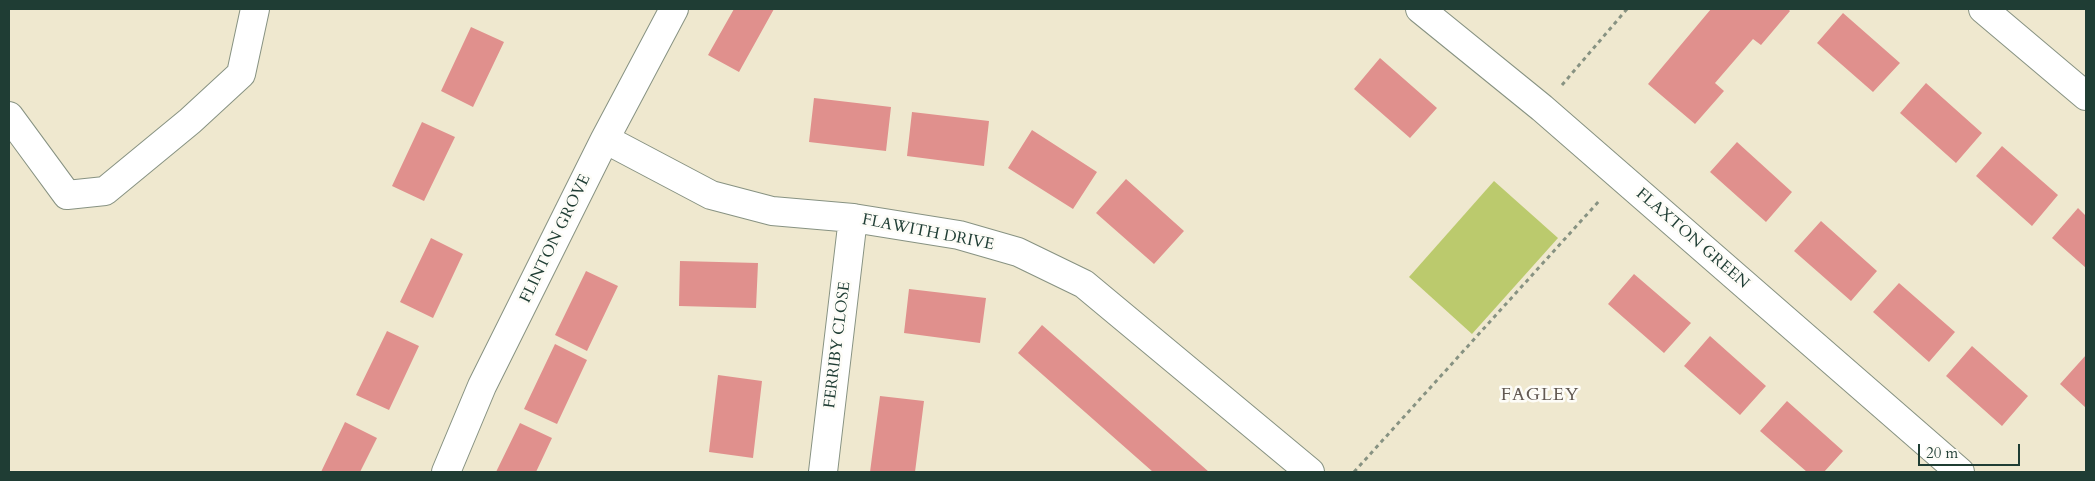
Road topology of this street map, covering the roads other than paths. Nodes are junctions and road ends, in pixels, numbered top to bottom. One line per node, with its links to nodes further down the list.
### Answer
1 (255, 9): 6 (street)
2 (674, 9): 7 (street, FLINTON GROVE)
3 (1420, 9): 12 (street, FLAXTON GREEN)
4 (1983, 9): 5 (street)
5 (2086, 96)
6 (9, 116)
7 (605, 139): 8 (street, FLAWITH DRIVE); 9 (street, FLINTON GROVE)
8 (853, 218): 10 (street, FERRIBY CLOSE); 11 (street, FLAWITH DRIVE)
9 (446, 472)
10 (823, 472)
11 (1310, 472)
12 (1960, 472)

